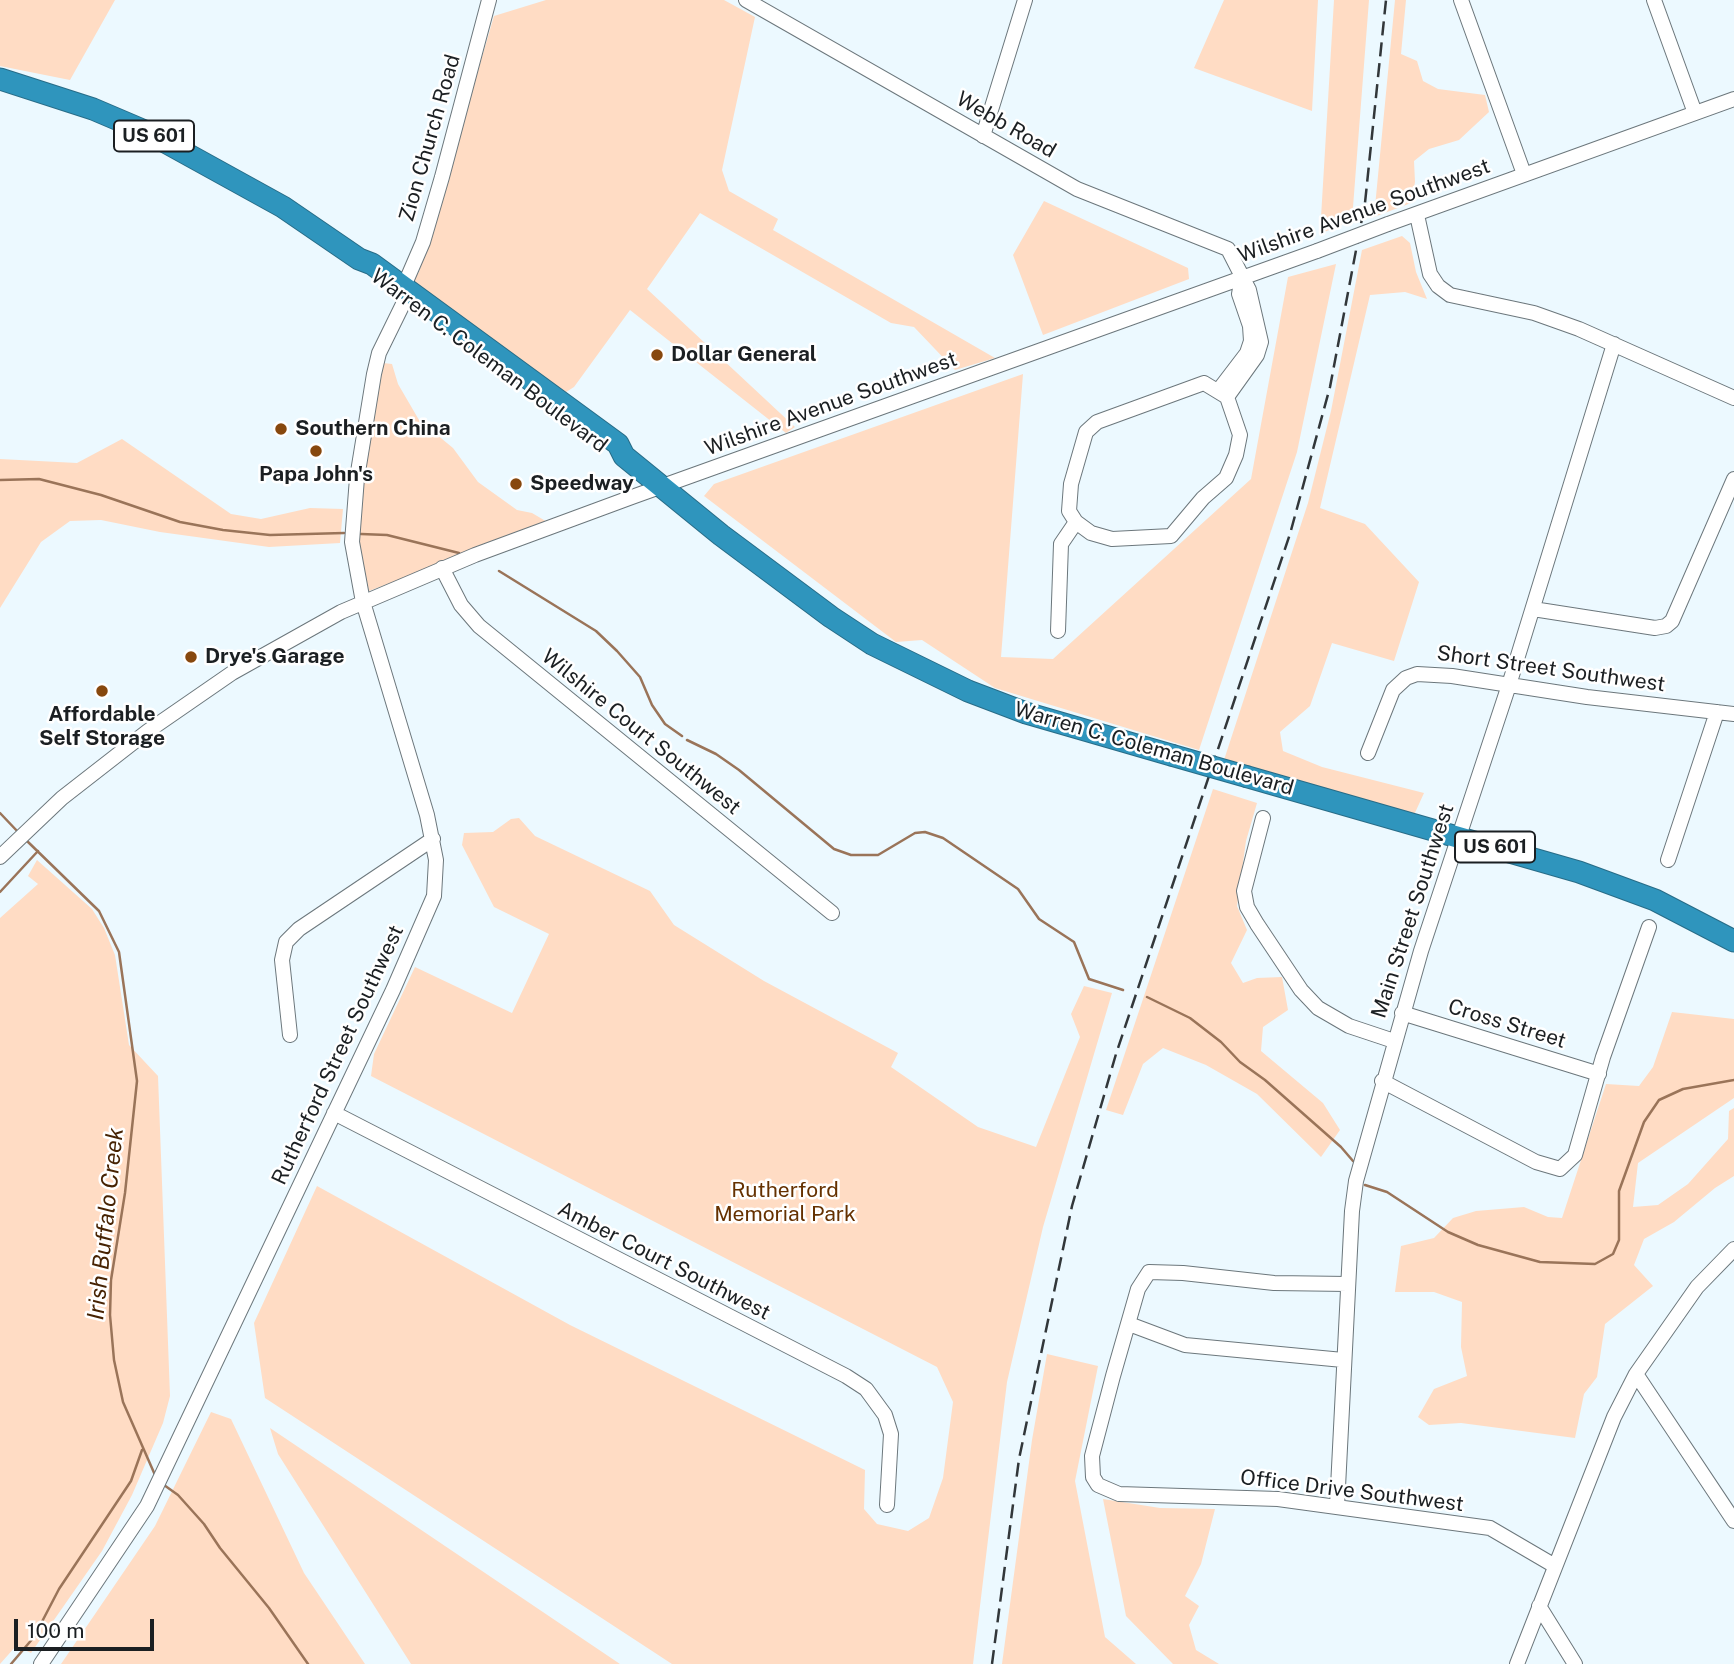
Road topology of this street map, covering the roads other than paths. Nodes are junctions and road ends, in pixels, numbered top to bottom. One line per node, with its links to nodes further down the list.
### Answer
1 (489, 0): 13 (street, Zion Church Road)
2 (746, 0): 9 (street, Webb Road)
3 (1025, 0): 9 (street)
4 (1461, 0): 10 (street)
5 (1654, 0): 8 (street)
6 (0, 79): 13 (highway, Warren C. Coleman Boulevard / US 601)
7 (1734, 99): 8 (street, Wilshire Avenue Southwest)
8 (1695, 113): 10 (street, Wilshire Avenue Southwest)
9 (983, 136): 12 (street, Webb Road)
10 (1524, 174): 11 (street, Wilshire Avenue Southwest)
11 (1417, 215): 12 (street, Wilshire Avenue Southwest, bridge); 14 (street)
12 (1242, 278): 15 (street, Webb Road); 18 (street, Wilshire Avenue Southwest)
13 (405, 293): 18 (highway, Warren C. Coleman Boulevard / US 601); 21 (street, Zion Church Road)
14 (1614, 344): 16 (street); 22 (street, Main Street Southwest)
15 (1222, 394): 19 (street); 19 (street)
16 (1734, 398)
17 (1734, 479): 22 (street)
18 (660, 487): 20 (street, Wilshire Avenue Southwest); 29 (highway, Warren C. Coleman Boulevard / US 601, bridge)
19 (1076, 522): 23 (street)
20 (442, 568): 21 (street, Wilshire Avenue Southwest); 33 (street, Wilshire Court Southwest)
21 (363, 601): 30 (street, Rutherford Street Southwest); 31 (street, Wilshire Avenue Southwest)
22 (1533, 608): 24 (street, Main Street Southwest)
23 (1058, 631)
24 (1509, 685): 25 (street, Short Street Southwest); 27 (street, Short Street Southwest); 29 (street, Main Street Southwest)
25 (1717, 712): 26 (street, Short Street Southwest); 32 (street)
26 (1734, 714)
27 (1368, 753)
28 (1263, 818): 38 (street)
29 (1459, 836): 35 (highway, Warren C. Coleman Boulevard / US 601); 36 (street, Main Street Southwest)
30 (433, 839): 37 (street); 41 (street, Rutherford Street Southwest)
31 (0, 856)
32 (1668, 860)
33 (832, 913)
34 (1649, 927): 39 (street)
35 (1734, 941)
36 (1402, 1013): 38 (street, Main Street Southwest); 39 (street, Cross Street)
37 (290, 1035)
38 (1394, 1041): 40 (street, Main Street Southwest)
39 (1599, 1074): 40 (street)
40 (1382, 1081): 43 (street, Main Street Southwest)
41 (334, 1113): 47 (street, Amber Court Southwest); 52 (street, Rutherford Street Southwest)
42 (1734, 1249): 46 (street)
43 (1348, 1284): 44 (street, Office Drive Southwest); 45 (street, Main Street Southwest)
44 (1129, 1324): 45 (street); 48 (street, Office Drive Southwest)
45 (1343, 1360): 48 (street, Main Street Southwest)
46 (1636, 1374): 49 (street); 50 (street)
47 (887, 1505)
48 (1337, 1507): 50 (street, Office Drive Southwest)
49 (1734, 1521)
50 (1555, 1566): 51 (street)
51 (1539, 1606): 53 (street); 54 (street)
52 (41, 1664)
53 (1517, 1664)
54 (1575, 1664)

